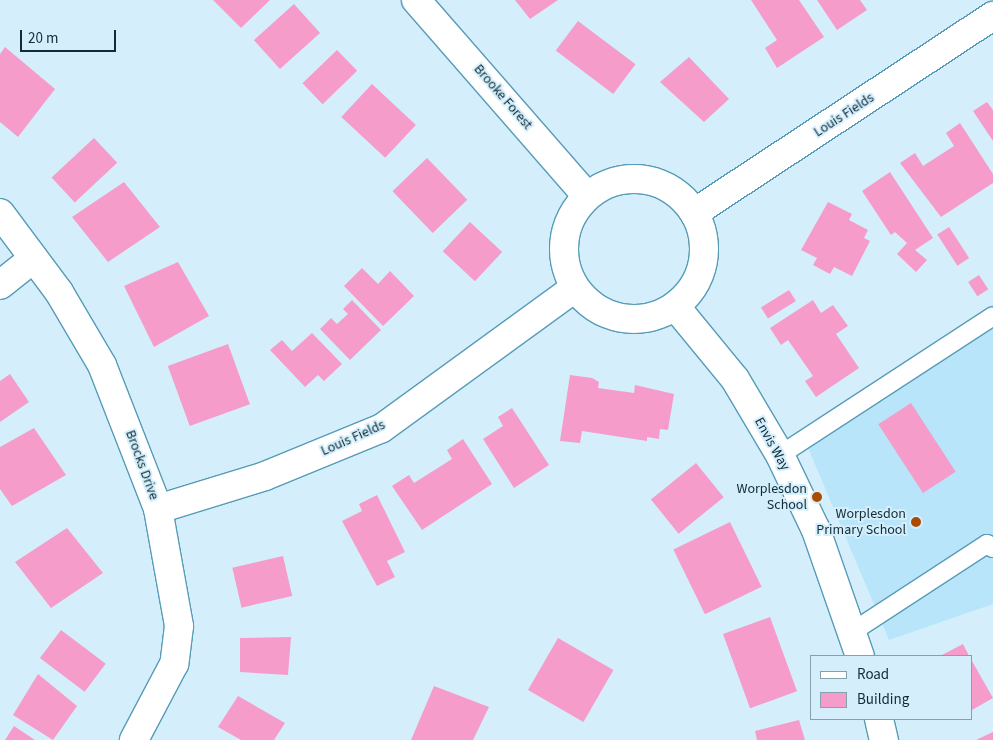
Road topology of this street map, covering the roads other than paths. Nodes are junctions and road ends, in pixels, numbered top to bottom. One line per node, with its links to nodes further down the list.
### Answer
1 (416, 0): 3 (street, Brooke Forest)
2 (993, 16): 5 (street, Louis Fields)
3 (587, 196): 5 (street); 8 (street)
4 (0, 213): 6 (street, Brocks Drive)
5 (694, 213): 9 (street)
6 (34, 258): 7 (street); 12 (street, Brocks Drive)
7 (0, 285)
8 (575, 288): 9 (street); 12 (street, Louis Fields)
9 (675, 306): 11 (street, Envis Way)
10 (993, 316): 11 (lane)
11 (780, 455): 14 (street, Envis Way)
12 (158, 509): 16 (street, Brocks Drive)
13 (993, 548): 14 (lane)
14 (856, 644)
15 (879, 720): 17 (street)
16 (134, 740)
17 (884, 740)

